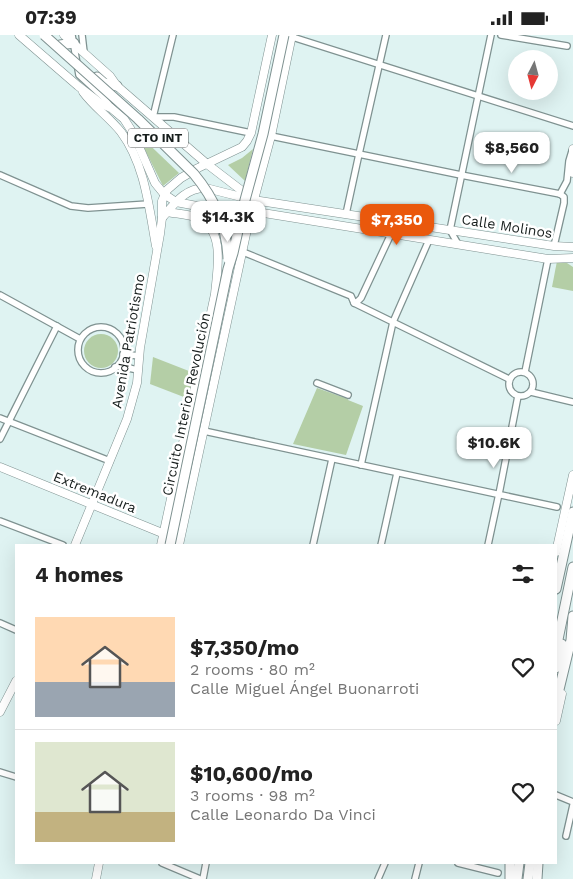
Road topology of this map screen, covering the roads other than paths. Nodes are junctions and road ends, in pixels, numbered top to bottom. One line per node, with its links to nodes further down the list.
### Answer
1 (19, 35): 17 (main road, CTO INT)
2 (45, 35): 12 (highway); 50 (highway, CTO INT, bridge)
3 (64, 35): 11 (main road, CTO INT)
4 (82, 35): 14 (street)
5 (173, 35): 21 (street)
6 (272, 35): 23 (main road)
7 (288, 35): 16 (street); 24 (main road); 50 (highway, bridge)
8 (386, 35): 16 (street)
9 (491, 35): 19 (street)
10 (501, 35): 13 (street)
11 (73, 39): 12 (highway); 14 (main road, CTO INT); 15 (street)
12 (60, 45): 15 (highway)
13 (567, 46)
14 (84, 52): 18 (main road, CTO INT)
15 (76, 59): 18 (highway); 20 (street)
16 (379, 64): 19 (street); 26 (street)
17 (78, 86): 20 (main road, CTO INT); 35 (main road, CTO INT)
18 (117, 86): 21 (main road, CTO INT)
19 (478, 95): 22 (street); 30 (street)
20 (111, 108): 32 (main road, CTO INT)
21 (153, 117): 23 (street); 27 (main road, CTO INT)
22 (573, 126)
23 (250, 133): 27 (main road)
24 (271, 136): 26 (street); 33 (main road)
25 (573, 150): 28 (main road); 31 (street)
26 (359, 154): 30 (street); 37 (street)
27 (207, 163): 32 (main road); 33 (main road, CTO INT)
28 (573, 173)
29 (0, 175): 35 (street)
30 (461, 175): 31 (street); 39 (street)
31 (560, 193): 43 (street)
32 (164, 194): 34 (main road, Calle Molinos); 38 (main road, Avenida Patriotismo / CTO INT)
33 (253, 200): 34 (main road, Calle Molinos); 36 (main road); 37 (main road, Calle Molinos)
34 (176, 202): 36 (main road, Calle Molinos); 38 (main road, Calle Molinos)
35 (148, 204): 45 (main road, Avenida Patriotismo / CTO INT)
36 (251, 211): 40 (main road, Calle Molinos); 46 (main road)
37 (346, 214): 39 (main road, Calle Molinos)
38 (164, 215): 45 (main road, Avenida Patriotismo / CTO INT); 83 (main road)
39 (450, 230): 42 (street); 43 (main road, Calle Molinos)
40 (390, 234): 41 (main road, Calle Molinos); 52 (street)
41 (429, 240): 42 (main road, Calle Molinos); 53 (street)
42 (458, 245): 47 (main road, Calle Molinos)
43 (554, 246): 44 (main road, Calle Molinos)
44 (573, 247)
45 (157, 251): 57 (main road, Avenida Patriotismo / CTO INT)
46 (243, 252): 52 (street); 69 (main road)
47 (548, 259): 48 (main road, Calle Molinos); 60 (street)
48 (569, 259): 49 (main road)
49 (573, 265)
50 (228, 269): 88 (highway, Circuito Interior Revolución / CTO INT, bridge)
51 (0, 295): 54 (street)
52 (354, 303): 53 (street)
53 (393, 322): 61 (street); 73 (street)
54 (56, 326): 55 (street); 68 (street)
55 (80, 339): 56 (street); 58 (street)
56 (123, 354): 57 (street); 58 (street)
57 (139, 356): 59 (main road, Avenida Patriotismo / CTO INT)
58 (115, 367): 59 (street)
59 (138, 370): 72 (main road, Avenida Patriotismo / CTO INT)
60 (525, 372): 61 (street); 63 (street)
61 (509, 379): 65 (street)
62 (317, 383): 64 (street)
63 (530, 392): 65 (street); 66 (street)
64 (348, 395)
65 (518, 396): 77 (street)
66 (573, 402)
67 (0, 418): 68 (street)
68 (9, 421): 70 (street); 72 (street)
69 (204, 431): 71 (street); 84 (main road)
70 (0, 439)
71 (332, 459): 73 (street); 89 (street)
72 (110, 461): 78 (main road, Avenida Patriotismo / CTO INT)
73 (361, 465): 75 (street)
74 (0, 467): 78 (main road, Extremadura)
75 (397, 473): 77 (street); 90 (street)
76 (573, 475): 92 (main road)
77 (499, 495): 79 (street); 91 (street)
78 (92, 504): 83 (main road, Extremadura); 86 (main road, Avenida Patriotismo / CTO INT)
79 (557, 507)
80 (573, 512): 94 (highway)
81 (0, 521): 85 (street)
82 (573, 521): 94 (highway)
83 (164, 533): 84 (main road, Extremadura); 87 (main road)
84 (181, 543)
85 (60, 544)
86 (75, 544)
87 (162, 544)
88 (170, 544)
89 (312, 544)
90 (381, 544)
91 (488, 544)
92 (557, 547)
93 (573, 567): 99 (highway)
94 (557, 590)
95 (573, 593): 101 (highway)
96 (573, 616): 103 (highway)
97 (0, 623): 98 (street)
98 (15, 630)
99 (557, 644)
100 (573, 645): 105 (main road)
101 (557, 664)
102 (15, 683): 104 (main road)
103 (557, 698)
104 (0, 712)
105 (557, 717)
106 (0, 772): 107 (street)
107 (15, 777)
108 (557, 796): 109 (street)
109 (573, 804): 110 (street)
110 (566, 836)
111 (99, 864): 123 (main road)
112 (164, 864): 124 (street)
113 (206, 864): 124 (street)
114 (384, 864): 125 (street)
115 (419, 864): 126 (street)
116 (462, 864): 122 (street)
117 (509, 864): 127 (highway)
118 (520, 864): 128 (highway)
119 (530, 864): 129 (highway)
120 (534, 864): 130 (highway)
121 (539, 864): 130 (highway)
122 (498, 873)
123 (96, 879)
124 (201, 879)
125 (378, 879)
126 (415, 879)
127 (508, 879)
128 (519, 879)
129 (528, 879)
130 (536, 879)

